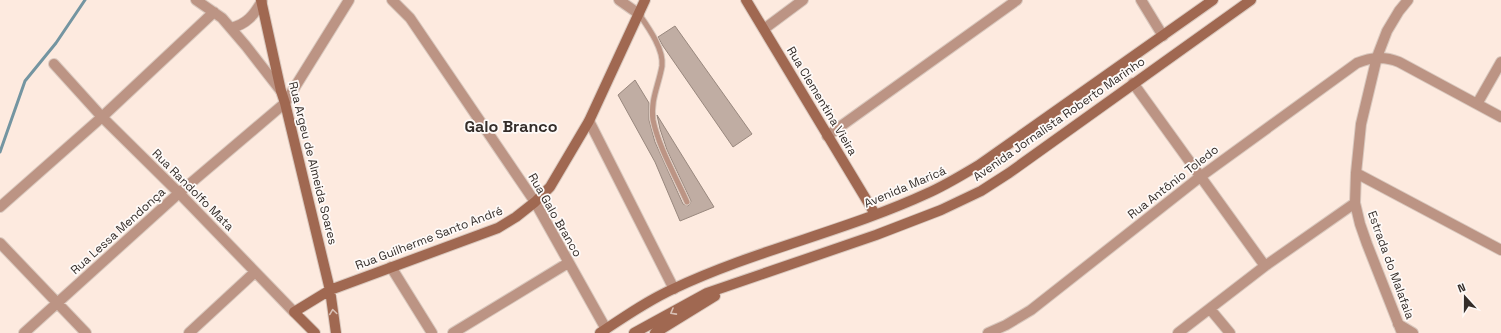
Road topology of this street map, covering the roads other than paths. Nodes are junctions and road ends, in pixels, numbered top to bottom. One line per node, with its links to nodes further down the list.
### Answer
1 (196, 0): 14 (street)
2 (349, 0): 24 (street, Rua Lessa Mendonça)
3 (392, 0): 33 (street, Rua Galo Branco)
4 (619, 0): 15 (street)
5 (645, 0): 15 (street, Rua Guilherme Santo André)
6 (746, 0): 17 (street, Rua Clementina Vieira)
7 (803, 0): 17 (street)
8 (1017, 0): 29 (street)
9 (1141, 0): 18 (street)
10 (1213, 0): 18 (street, Avenida Maricá)
11 (1251, 0): 22 (street, Avenida Jornalista Roberto Marinho)
12 (1408, 0): 19 (street, Estrada do Malafaia)
13 (261, 1): 16 (street); 23 (street, Rua Argeu de Almeida Soares)
14 (214, 12): 16 (street); 26 (street)
15 (639, 14): 28 (street, Rua Guilherme Santo André); 34 (lane)
16 (231, 28): 23 (street)
17 (764, 29): 29 (street, Rua Clementina Vieira)
18 (1162, 36): 37 (street, Avenida Maricá)
19 (1377, 57): 25 (street); 30 (street, Estrada do Malafaia); 31 (street, Rua Antônio Toledo)
20 (1501, 62): 25 (street)
21 (54, 64): 26 (street, Rua Randolfo Mata)
22 (1133, 83): 31 (street); 44 (street, Avenida Jornalista Roberto Marinho)
23 (281, 91): 24 (street, Rua Argeu de Almeida Soares)
24 (285, 103): 32 (street, Rua Lessa Mendonça); 46 (street, Rua Argeu de Almeida Soares)
25 (1477, 104): 27 (street)
26 (102, 117): 32 (street, Rua Randolfo Mata); 36 (street)
27 (1501, 117)
28 (589, 121): 33 (street, Rua Guilherme Santo André); 45 (street)
29 (827, 136): 37 (street, Rua Clementina Vieira)
30 (1356, 173): 35 (street, Estrada do Malafaia); 39 (street)
31 (1200, 177): 41 (street); 61 (street, Rua Antônio Toledo)
32 (179, 193): 43 (street, Rua Randolfo Mata); 47 (street, Rua Lessa Mendonça)
33 (535, 202): 40 (street, Rua Galo Branco); 42 (street, Rua Guilherme Santo André)
34 (687, 202)
35 (1355, 203): 41 (street); 50 (street, Estrada do Malafaia)
36 (0, 207)
37 (875, 214): 45 (street, Avenida Maricá)
38 (0, 243): 47 (street)
39 (1501, 250)
40 (568, 263): 51 (street, Rua Galo Branco); 58 (street)
41 (1265, 266): 48 (street)
42 (391, 267): 46 (street, Rua Guilherme Santo André); 57 (street)
43 (255, 272): 49 (street, Rua Randolfo Mata); 54 (street)
44 (734, 284): 59 (street, one-way to 59); 60 (street)
45 (674, 289): 51 (street, Avenida Maricá)
46 (330, 290): 49 (street, Rua Guilherme Santo André); 56 (street, Rua Argeu de Almeida Soares, one-way to 46)
47 (57, 303): 52 (street, Rua Lessa Mendonça); 53 (street)
48 (1210, 308): 62 (street); 63 (street)
49 (294, 312): 55 (street, Rua Randolfo Mata)
50 (1400, 328): 64 (street)
51 (603, 331)
52 (24, 333)
53 (86, 333)
54 (189, 333)
55 (315, 333)
56 (336, 333)
57 (432, 333)
58 (453, 333)
59 (634, 333)
60 (655, 333)
61 (988, 333)
62 (1178, 333)
63 (1230, 333)
64 (1413, 333)

